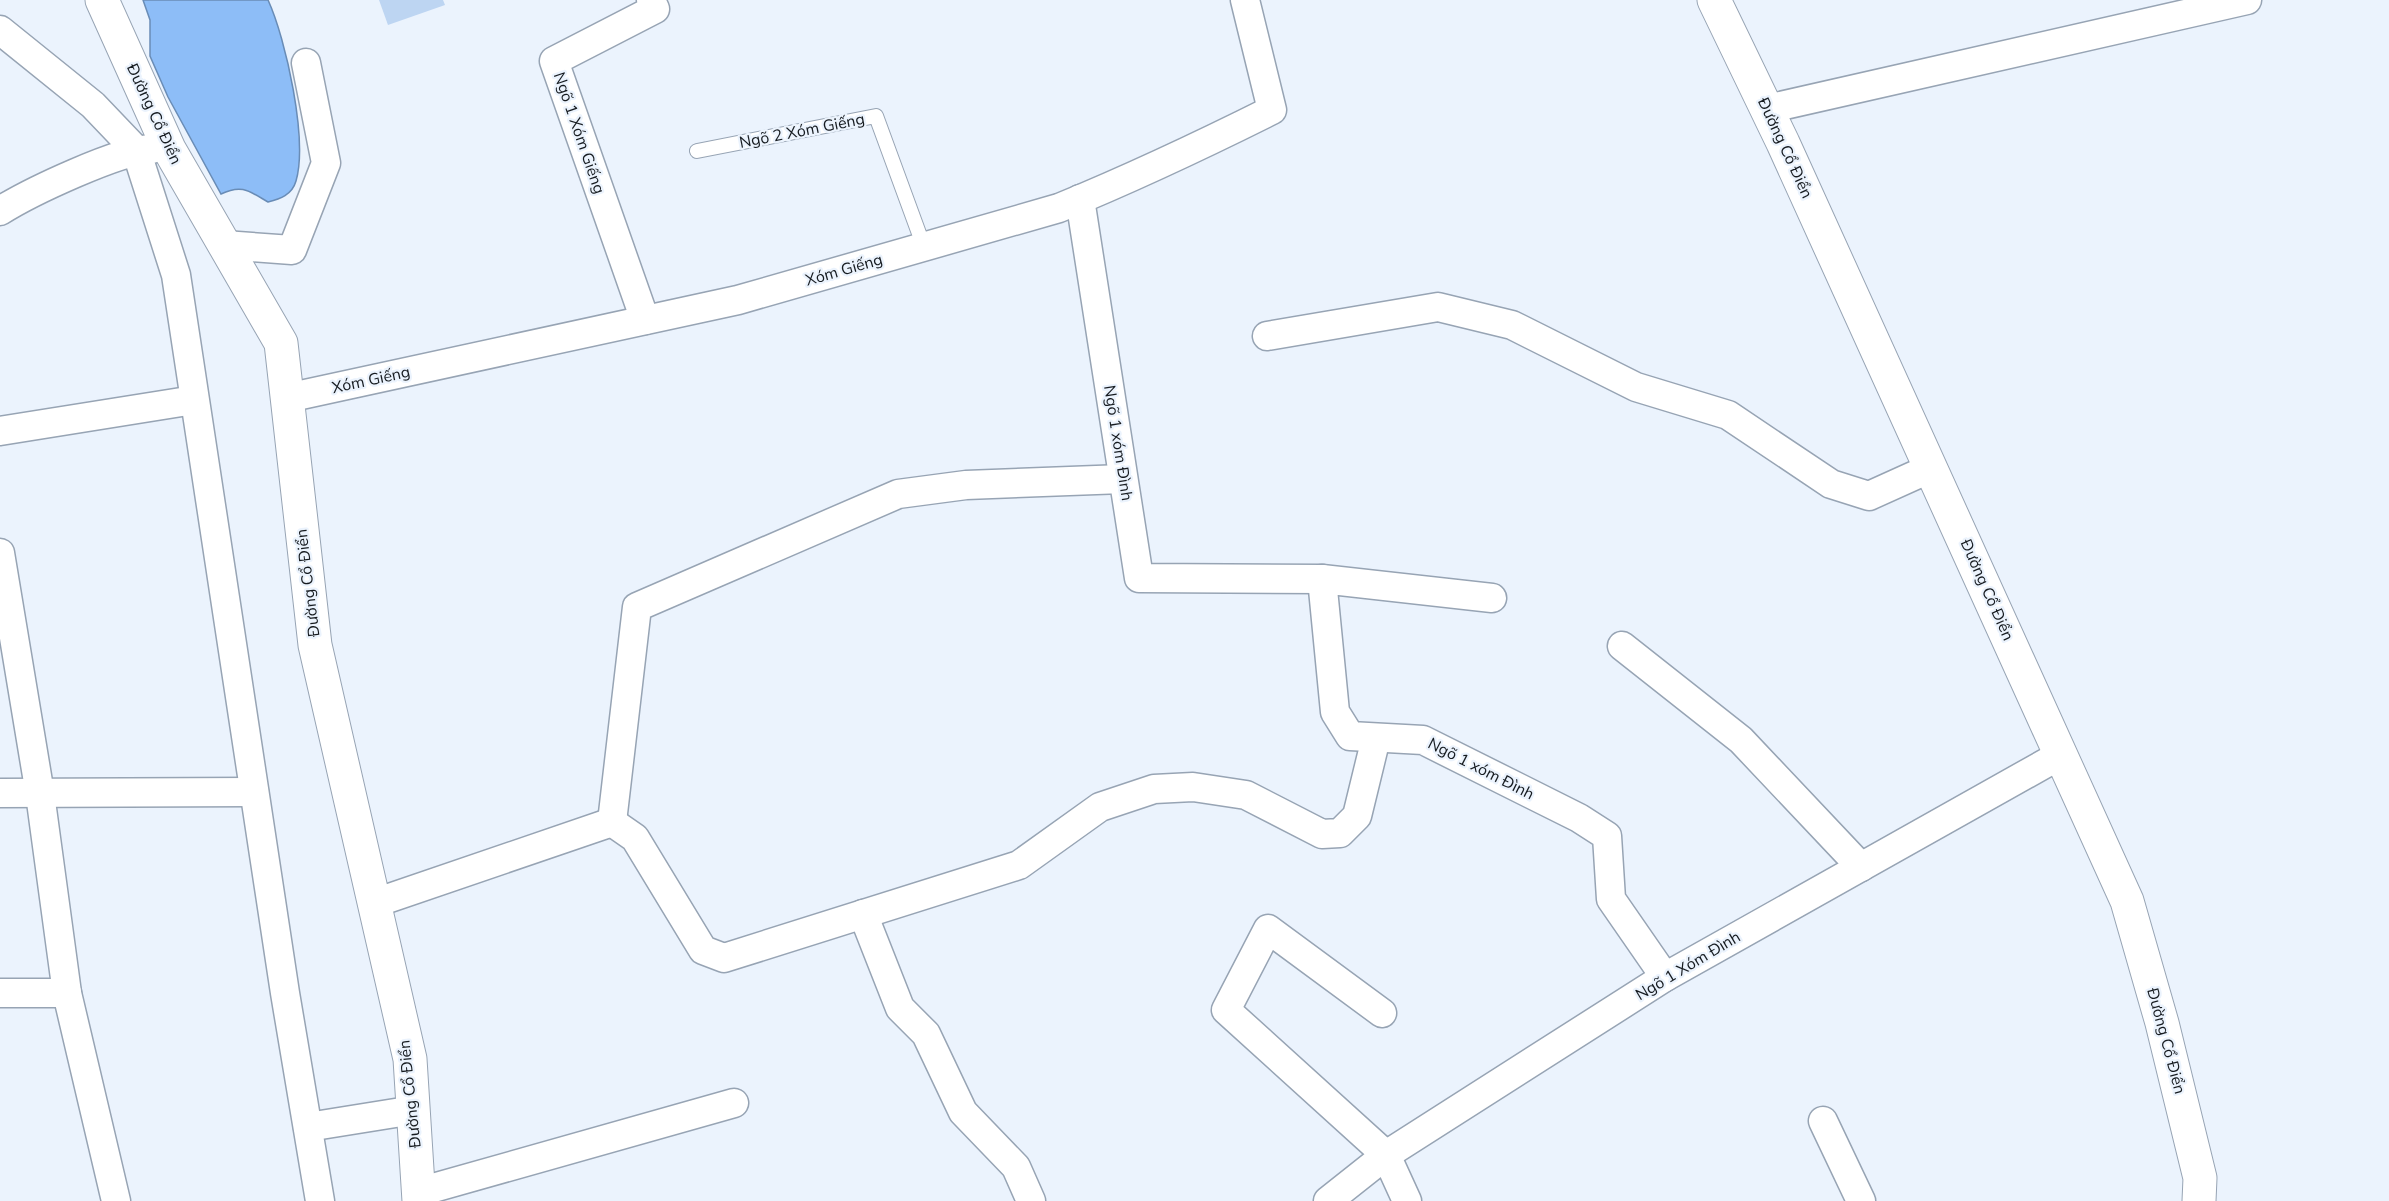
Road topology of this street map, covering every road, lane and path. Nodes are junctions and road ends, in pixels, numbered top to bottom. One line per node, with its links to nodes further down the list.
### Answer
1 (102, 0): 9 (street, Đường Cổ Điển)
2 (651, 0): 16 (street, Ngõ 1 Xóm Giếng)
3 (1245, 0): 12 (street, Xóm Giếng)
4 (1714, 0): 8 (street, Đường Cổ Điển)
5 (2247, 0): 8 (street)
6 (0, 30): 10 (street)
7 (306, 63): 14 (street)
8 (1767, 109): 21 (street, Đường Cổ Điển)
9 (169, 149): 10 (street); 14 (street, Đường Cổ Điển)
10 (136, 150): 13 (street); 19 (street)
11 (697, 151): 15 (lane, Ngõ 2 Xóm Giếng)
12 (1080, 199): 15 (street, Xóm Giếng); 22 (street, Ngõ 1 xóm Đình)
13 (0, 211)
14 (224, 245): 18 (street, Đường Cổ Điển)
15 (924, 247): 16 (street, Xóm Giếng)
16 (645, 320): 18 (street, Xóm Giếng)
17 (1267, 336): 21 (street)
18 (287, 398): 34 (street, Đường Cổ Điển)
19 (194, 400): 20 (street); 29 (street)
20 (0, 431)
21 (1931, 468): 28 (street, Đường Cổ Điển)
22 (1123, 479): 24 (street, Ngõ 1 xóm Đình); 32 (street)
23 (1, 569): 31 (street)
24 (1322, 579): 25 (street, Ngõ 1 xóm Đình); 27 (street, Ngõ 1 xóm Đình)
25 (1492, 598)
26 (1622, 646): 33 (street)
27 (1376, 738): 35 (street); 36 (street, Ngõ 1 xóm Đình)
28 (2062, 754): 33 (street, Ngõ 1 Xóm Đình); 52 (street, Đường Cổ Điển)
29 (254, 792): 31 (street); 43 (street)
30 (0, 793): 31 (street)
31 (40, 794): 38 (street)
32 (612, 822): 34 (street); 35 (street)
33 (1861, 867): 36 (street, Ngõ 1 Xóm Đình)
34 (375, 903): 41 (street, Đường Cổ Điển)
35 (863, 914): 48 (street)
36 (1665, 977): 44 (street, Ngõ 1 Xóm Đình)
37 (0, 993): 38 (street)
38 (67, 993): 46 (street)
39 (1382, 1013): 44 (street)
40 (734, 1103): 45 (street)
41 (414, 1110): 43 (street); 45 (street, Đường Cổ Điển)
42 (1823, 1121): 51 (street)
43 (308, 1127): 47 (street)
44 (1386, 1155): 49 (street, Ngõ 1 Xóm Đình); 50 (street)
45 (419, 1197)
46 (116, 1201)
47 (321, 1201)
48 (1031, 1201)
49 (1328, 1201)
50 (1407, 1201)
51 (1861, 1201)
52 (2199, 1201)

